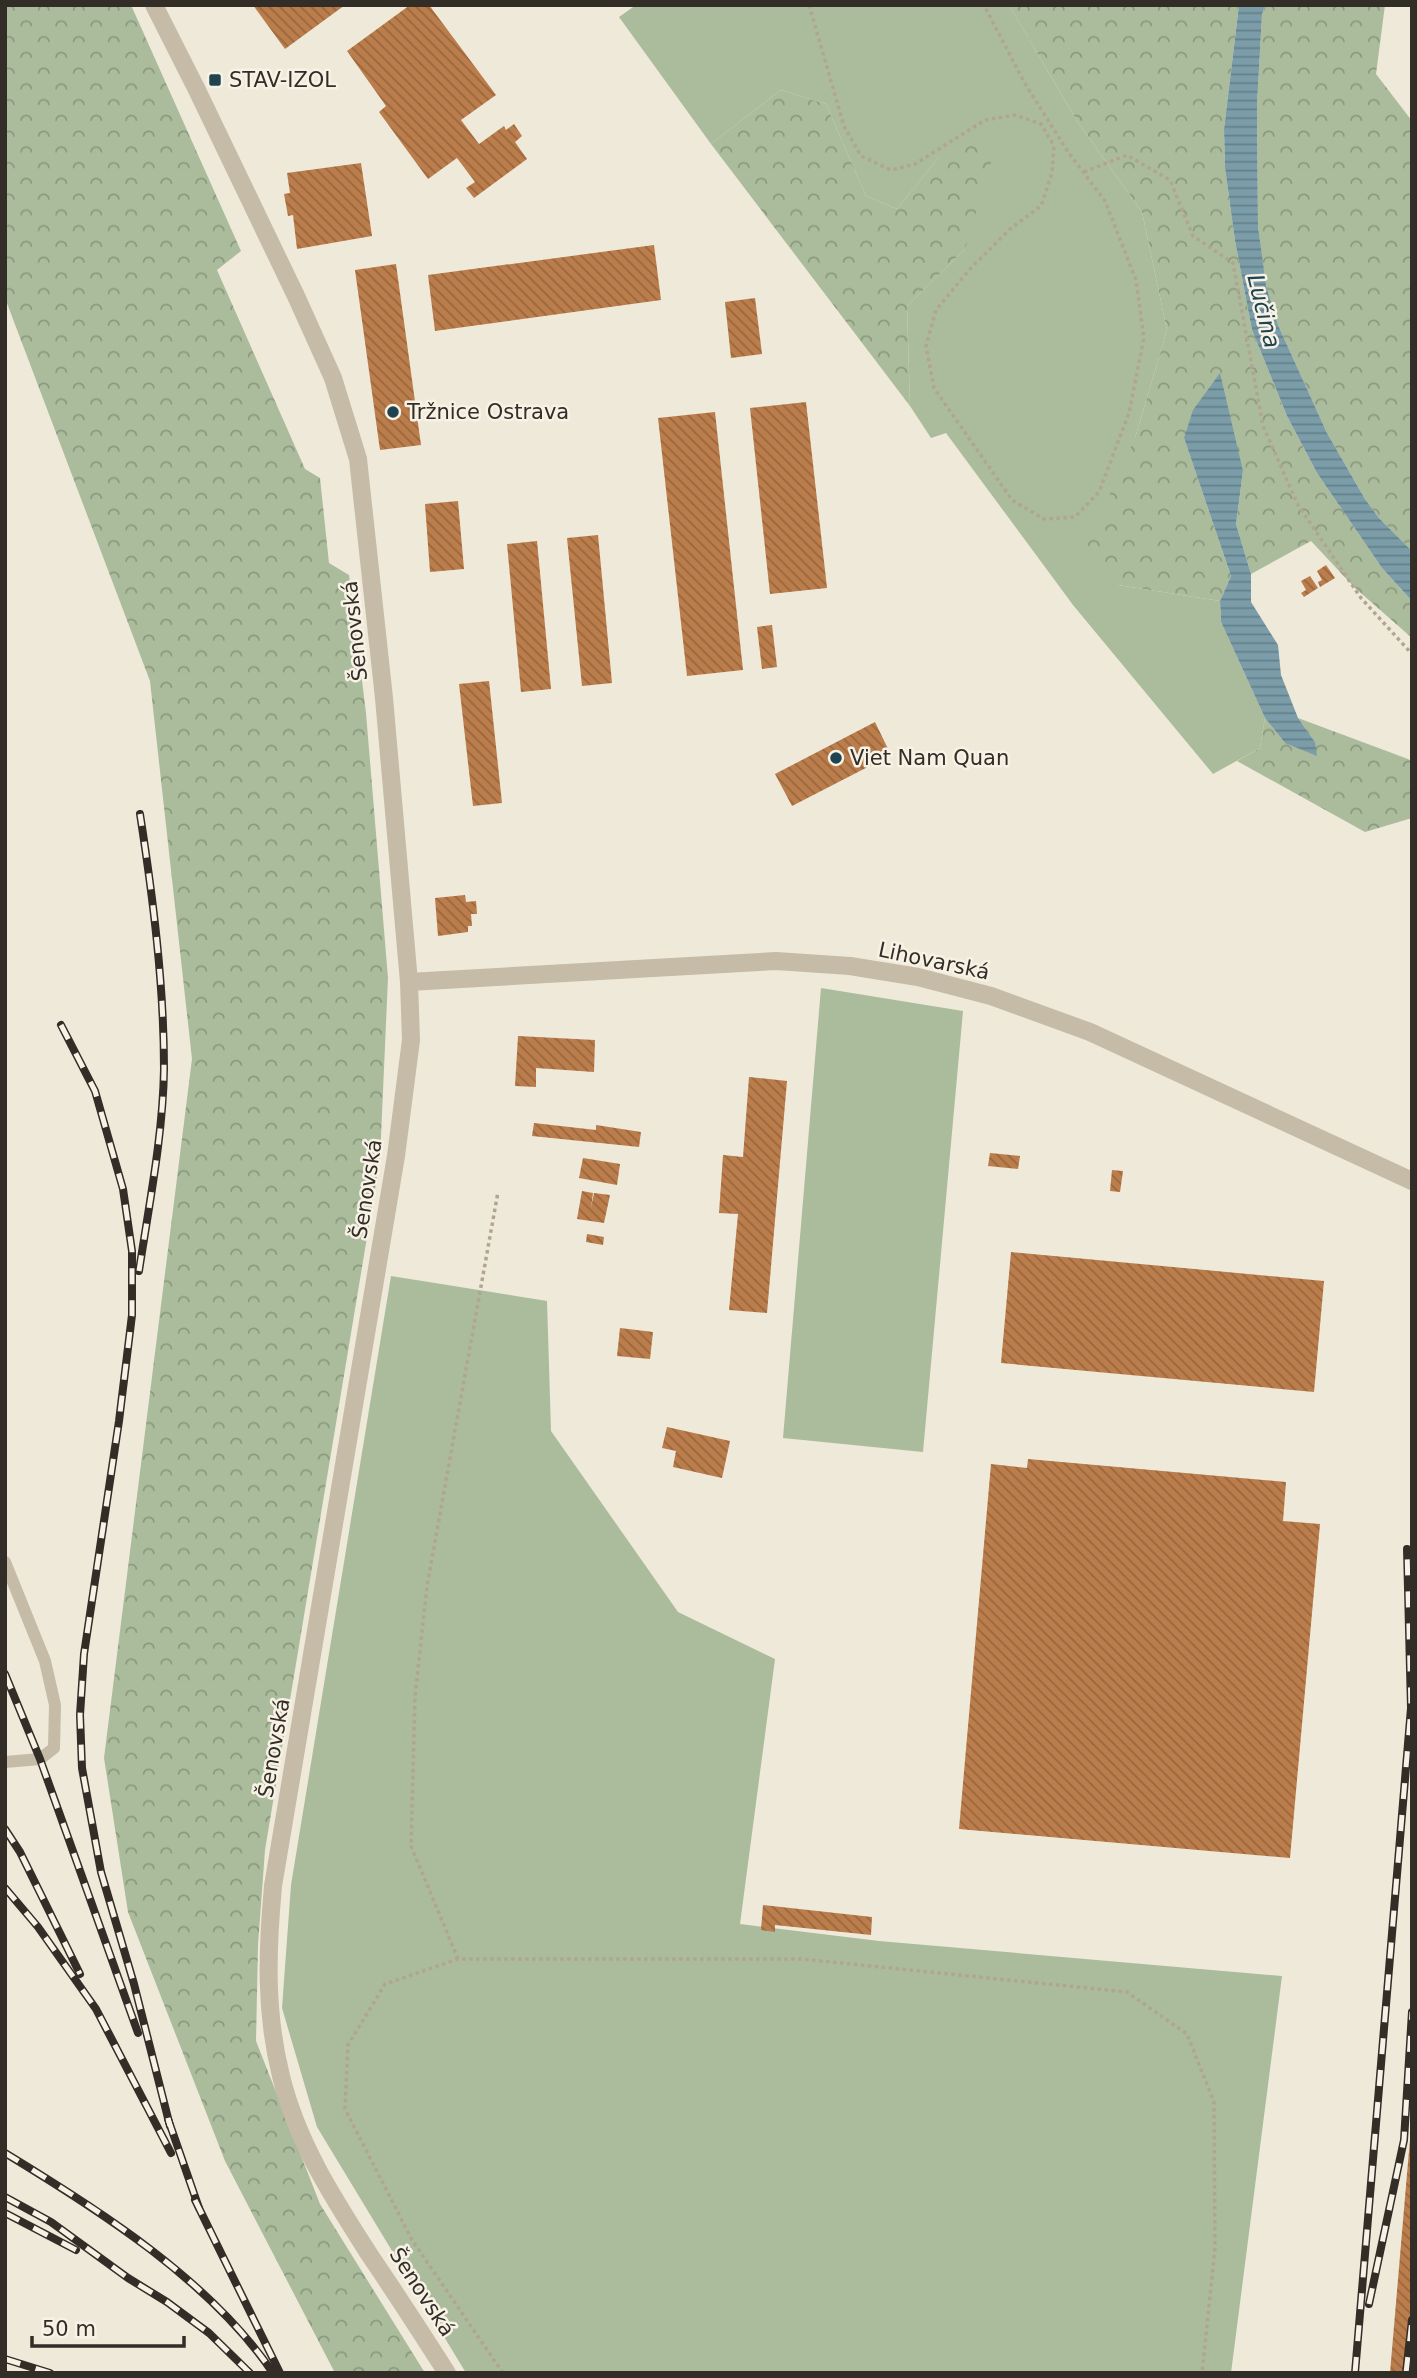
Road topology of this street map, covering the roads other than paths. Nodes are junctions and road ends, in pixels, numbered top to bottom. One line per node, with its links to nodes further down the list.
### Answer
1 (154, 5): 2 (street, Šenovská)
2 (409, 982): 3 (street, Lihovarská); 6 (street, Šenovská)
3 (1412, 1181)
4 (5, 1562): 5 (lane)
5 (5, 1762)
6 (447, 2373)

